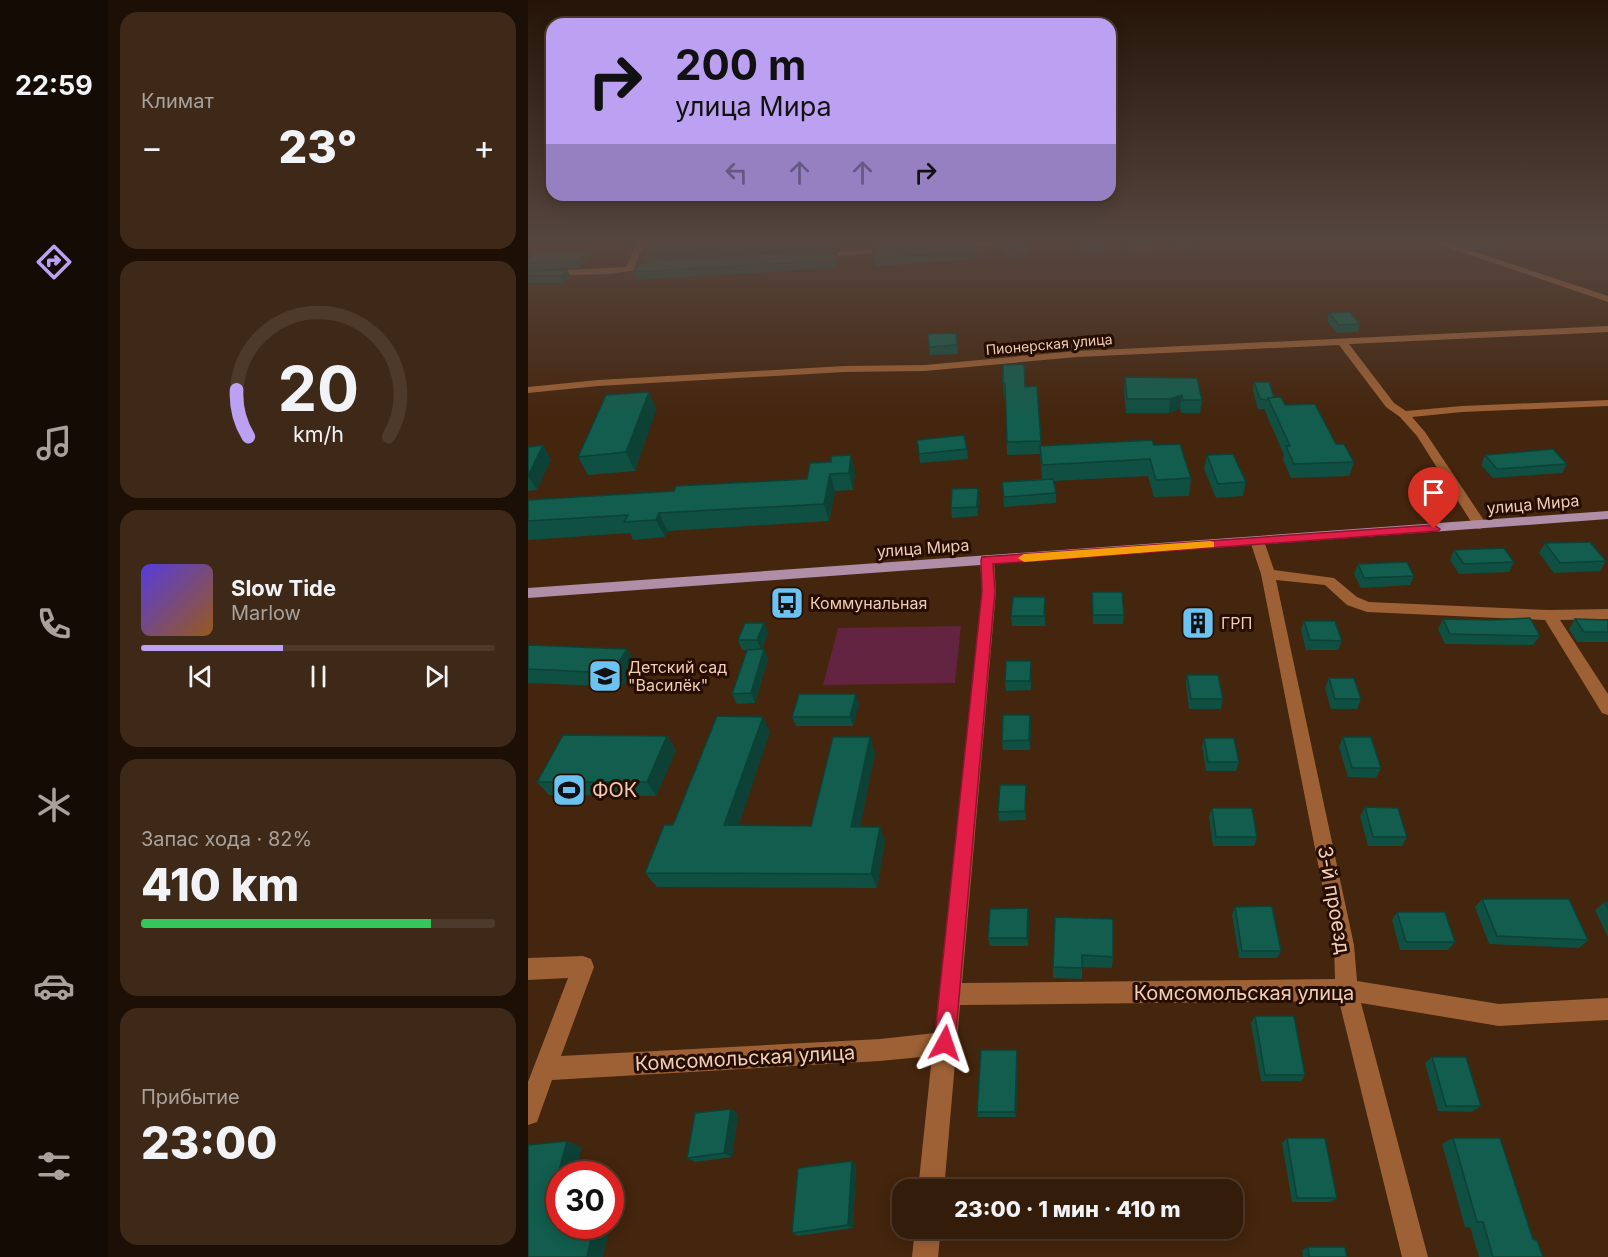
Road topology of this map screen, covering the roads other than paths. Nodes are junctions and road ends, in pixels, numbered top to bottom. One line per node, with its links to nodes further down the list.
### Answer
1 (1608, 329): 2 (street, Пионерская улица)
2 (1343, 343): 3 (street, Пионерская улица); 5 (street)
3 (528, 390)
4 (1608, 403): 5 (street)
5 (1404, 415): 7 (street)
6 (1608, 515): 7 (main road, улица Мира)
7 (1480, 525): 8 (main road, улица Мира)
8 (1257, 541): 9 (main road, улица Мира); 10 (street, 3-й проезд)
9 (987, 560): 11 (main road, улица Мира); 17 (street)
10 (1268, 574): 13 (street); 16 (street, 3-й проезд)
11 (528, 593)
12 (1608, 614): 13 (street)
13 (1549, 615): 14 (street)
14 (1608, 708)
15 (528, 969): 20 (street)
16 (1347, 990): 17 (street, Комсомольская улица); 18 (street, Комсомольская улица); 25 (street, 3-й проезд)
17 (949, 994): 19 (street)
18 (1608, 1009)
19 (945, 1043): 20 (street, Комсомольская улица); 22 (street)
20 (544, 1069): 21 (street)
21 (528, 1113)
22 (932, 1179)
23 (927, 1239): 24 (street)
24 (925, 1257)
25 (1415, 1257)

